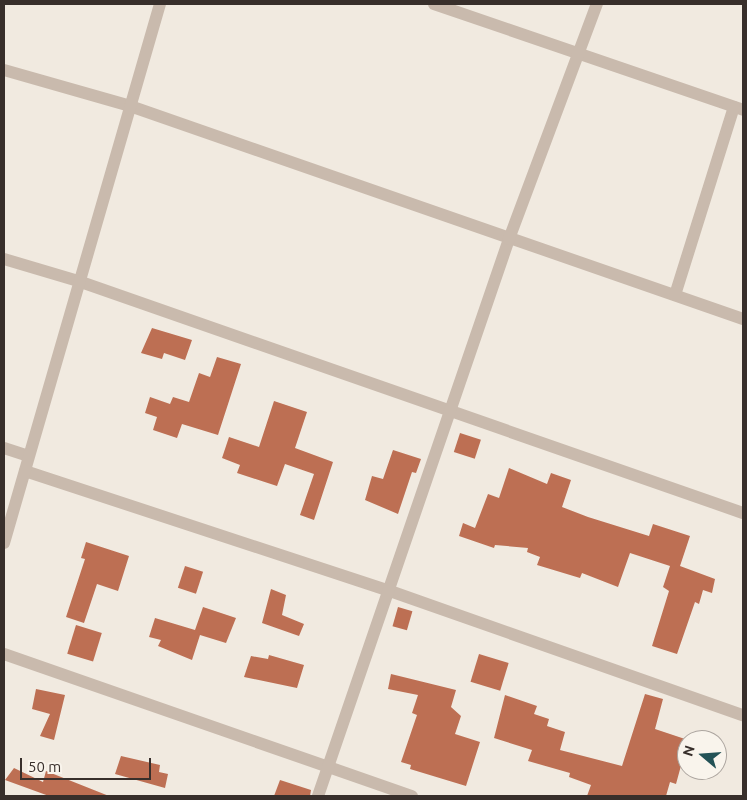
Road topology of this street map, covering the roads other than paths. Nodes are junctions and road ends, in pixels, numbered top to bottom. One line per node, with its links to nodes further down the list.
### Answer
1 (160, 4): 6 (street)
2 (434, 4): 4 (street)
3 (597, 4): 4 (street)
4 (580, 52): 7 (street); 8 (street)
5 (4, 70): 6 (street)
6 (130, 106): 8 (street); 10 (street)
7 (739, 108): 11 (street)
8 (509, 239): 11 (street); 13 (street)
9 (4, 259): 10 (street)
10 (81, 282): 13 (street); 15 (street)
11 (675, 295): 12 (street)
12 (743, 319)
13 (450, 412): 17 (street); 19 (street)
14 (4, 448): 15 (street)
15 (28, 456): 16 (street)
16 (24, 471): 18 (street); 19 (street)
17 (743, 513)
18 (4, 543)
19 (390, 591): 21 (street); 22 (street)
20 (4, 654): 22 (street)
21 (743, 715)
22 (327, 768): 23 (street); 24 (street)
23 (318, 796)
24 (412, 796)

